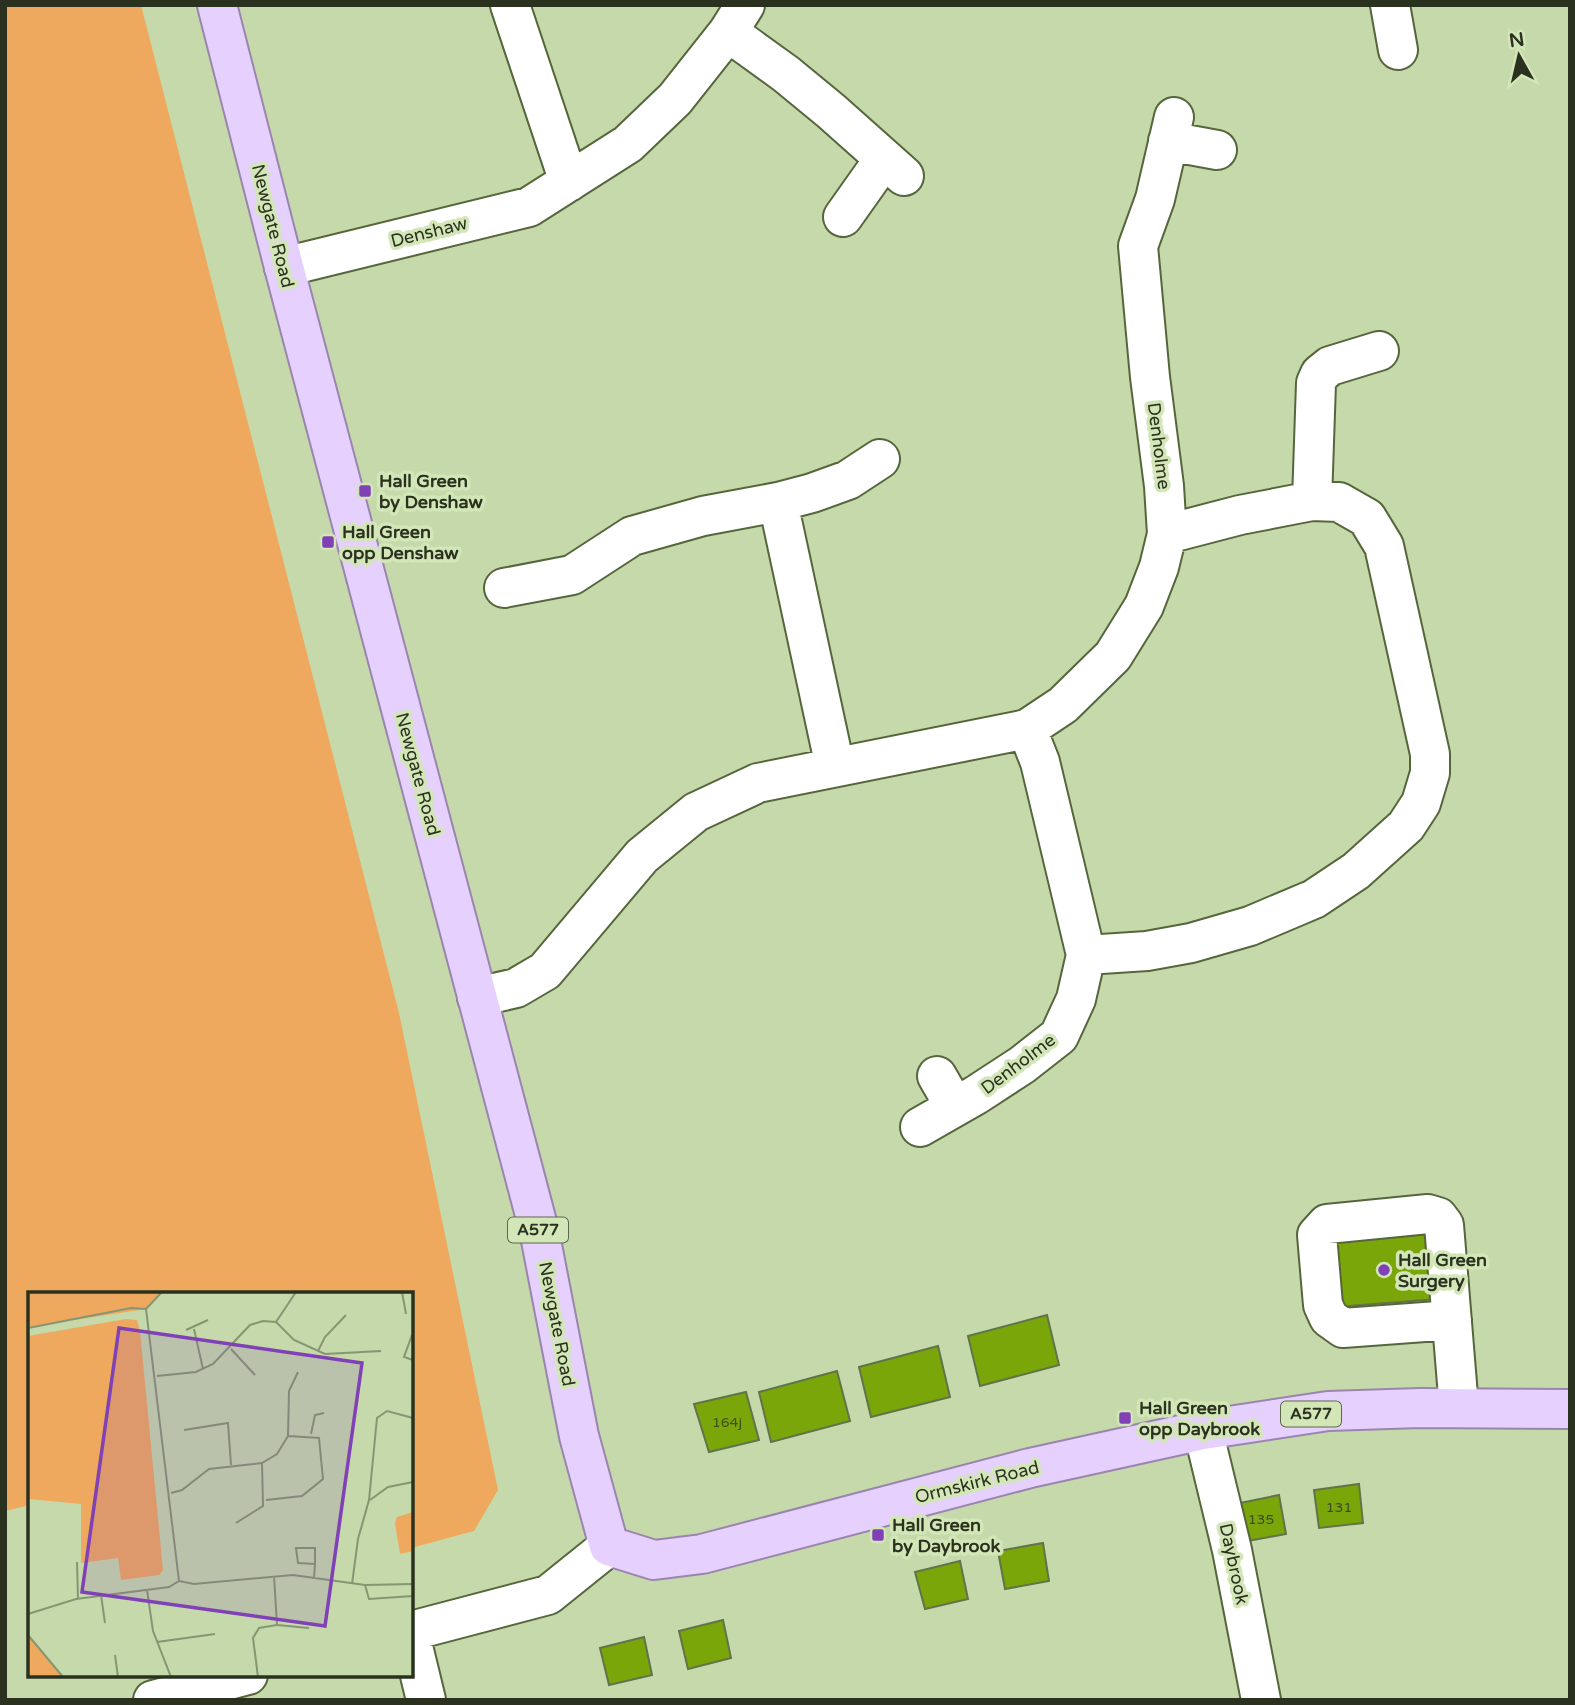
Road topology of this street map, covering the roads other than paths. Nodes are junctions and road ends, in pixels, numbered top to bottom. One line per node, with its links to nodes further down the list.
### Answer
1 (217, 5): 9 (main road, Newgate Road / A577)
2 (510, 5): 7 (street)
3 (1391, 5): 5 (street)
4 (736, 19): 7 (street, Denshaw); 8 (street, Denshaw)
5 (1398, 50)
6 (1217, 150): 14 (street, Denholme)
7 (569, 182): 9 (street, Denshaw)
8 (844, 217)
9 (284, 267): 19 (main road, Newgate Road / A577)
10 (1379, 351): 12 (street)
11 (880, 459): 13 (street)
12 (1312, 501): 14 (street); 18 (street)
13 (778, 502): 15 (street); 17 (street)
14 (1167, 534): 16 (street, Denholme)
15 (519, 574)
16 (1027, 729): 17 (street, Denholme); 18 (street, Denholme)
17 (835, 767): 19 (street, Denholme)
18 (1086, 956): 20 (street, Denholme)
19 (477, 997): 25 (main road, Newgate Road / A577)
20 (920, 1127)
21 (1452, 1320): 22 (street)
22 (1459, 1408): 23 (main road, Ormskirk Road / A577); 24 (main road, Ormskirk Road / A577)
23 (1570, 1409)
24 (1203, 1430): 25 (main road, Ormskirk Road / A577); 31 (street, Daybrook)
25 (609, 1546): 26 (street)
26 (413, 1630)
27 (413, 1645): 30 (street)
28 (240, 1677): 29 (street)
29 (153, 1700)
30 (426, 1700)
31 (1261, 1700)

